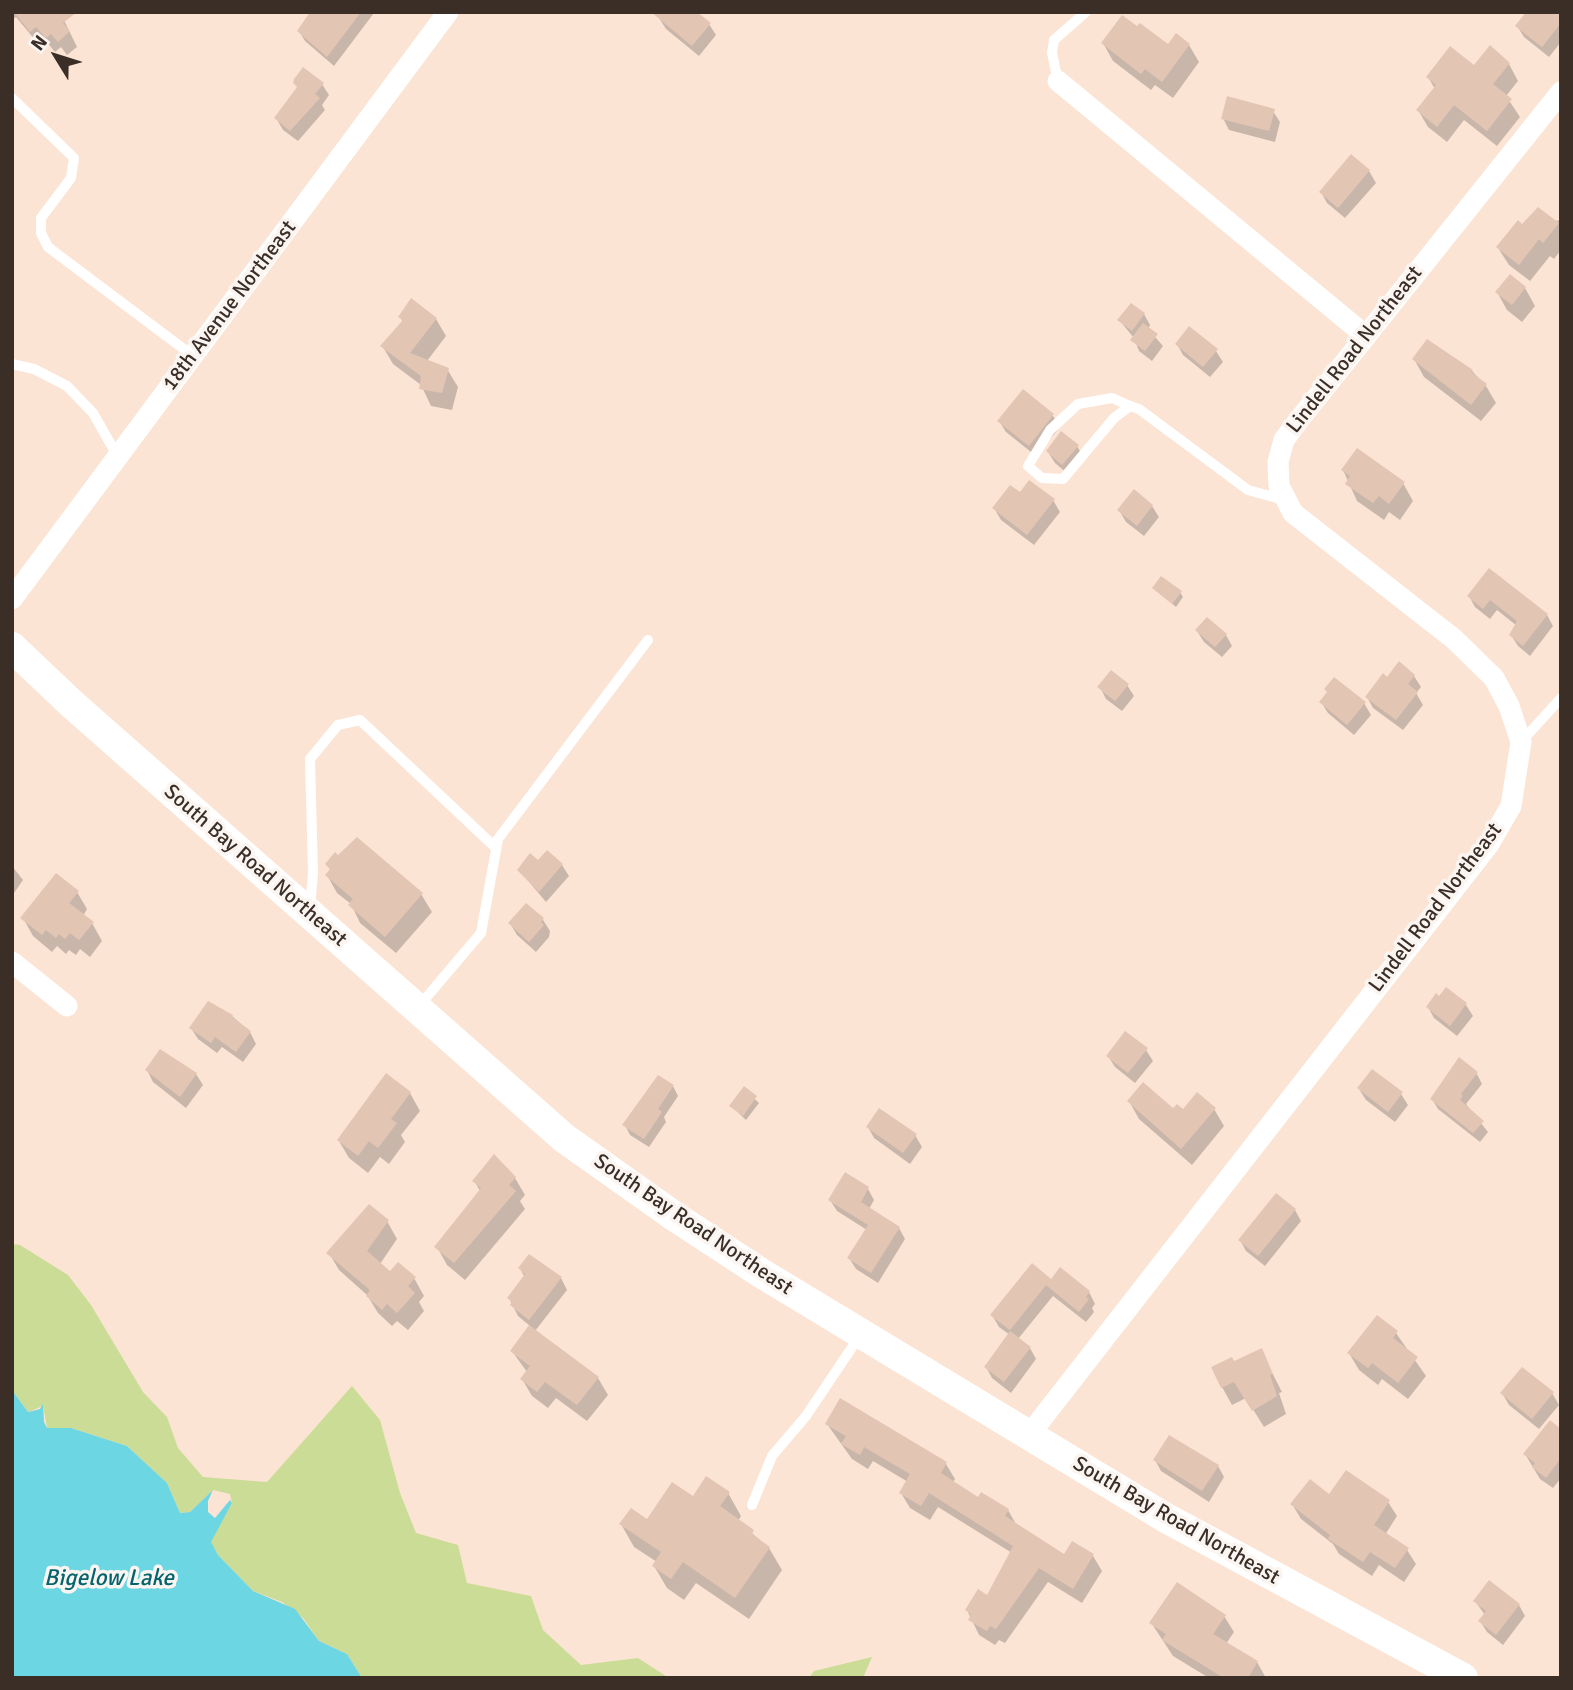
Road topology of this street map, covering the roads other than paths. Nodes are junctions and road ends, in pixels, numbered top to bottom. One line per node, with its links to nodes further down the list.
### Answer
1 (448, 12): 7 (street, 18th Avenue Northeast)
2 (1086, 12): 3 (lane)
3 (1058, 81): 6 (street)
4 (1561, 92): 6 (street, Lindell Road Northeast)
5 (12, 98): 7 (lane)
6 (1366, 336): 11 (street, Lindell Road Northeast)
7 (193, 356): 10 (street, 18th Avenue Northeast)
8 (12, 365): 10 (lane)
9 (1130, 405): 9 (lane); 11 (lane)
10 (118, 457): 12 (street, 18th Avenue Northeast)
11 (1284, 500): 16 (street, Lindell Road Northeast)
12 (12, 599)
13 (648, 640): 17 (lane)
14 (12, 647): 18 (street, South Bay Road Northeast)
15 (1561, 698): 16 (lane)
16 (1521, 742): 23 (street, Lindell Road Northeast)
17 (496, 848): 18 (lane); 21 (lane)
18 (310, 914): 21 (street, South Bay Road Northeast)
19 (12, 962): 20 (street)
20 (68, 1006)
21 (417, 1008): 22 (street, South Bay Road Northeast)
22 (861, 1334): 23 (street, South Bay Road Northeast); 24 (lane)
23 (1029, 1435): 25 (street, South Bay Road Northeast)
24 (752, 1505)
25 (1463, 1678)

